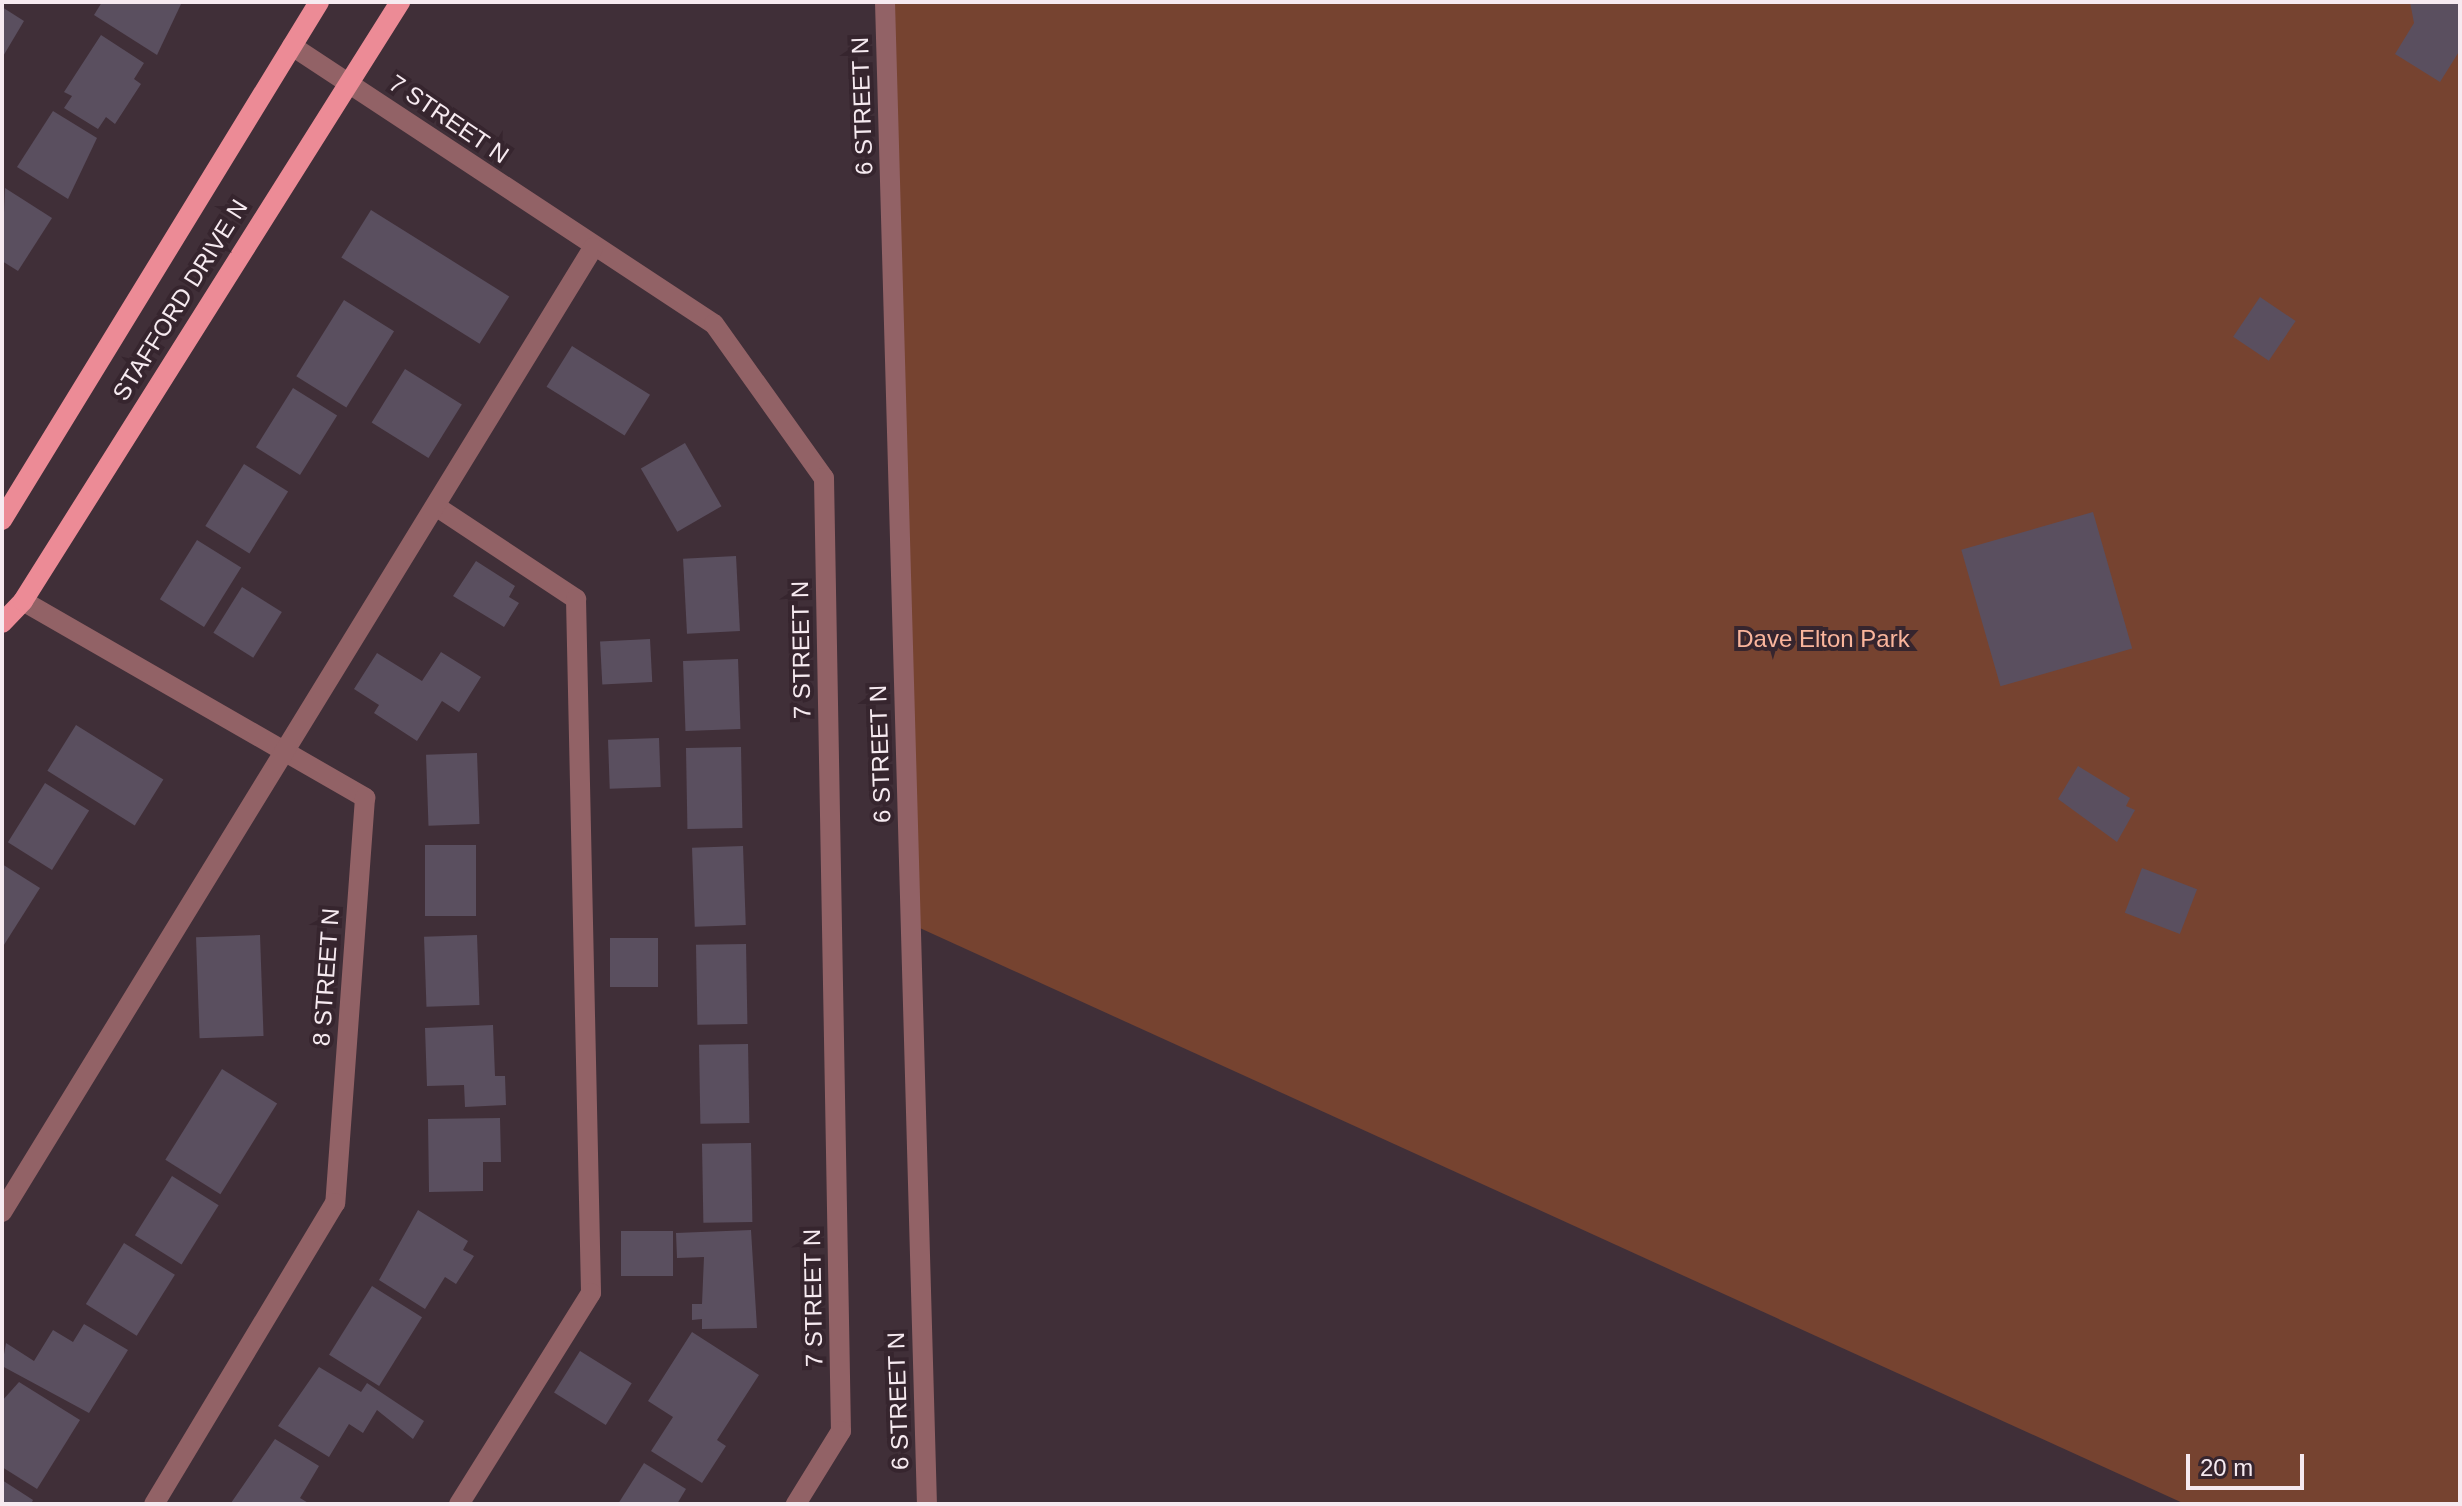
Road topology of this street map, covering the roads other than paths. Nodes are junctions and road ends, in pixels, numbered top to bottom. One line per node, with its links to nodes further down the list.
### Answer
1 (319, 2): 4 (main road, STAFFORD DRIVE N)
2 (400, 2): 5 (main road, STAFFORD DRIVE N)
3 (885, 2): 16 (street, 6 STREET N)
4 (292, 46): 5 (street, 7 STREET N); 8 (main road, STAFFORD DRIVE N)
5 (350, 83): 6 (street, 7 STREET N); 9 (main road, STAFFORD DRIVE N)
6 (593, 248): 7 (street); 15 (street, 7 STREET N)
7 (437, 507): 11 (street); 14 (street)
8 (2, 520)
9 (23, 601): 10 (main road, STAFFORD DRIVE N); 11 (street, 8 STREET N)
10 (2, 623)
11 (290, 751): 12 (street); 13 (street, 8 STREET N)
12 (2, 1212)
13 (154, 1504)
14 (459, 1504)
15 (796, 1504)
16 (927, 1504)

